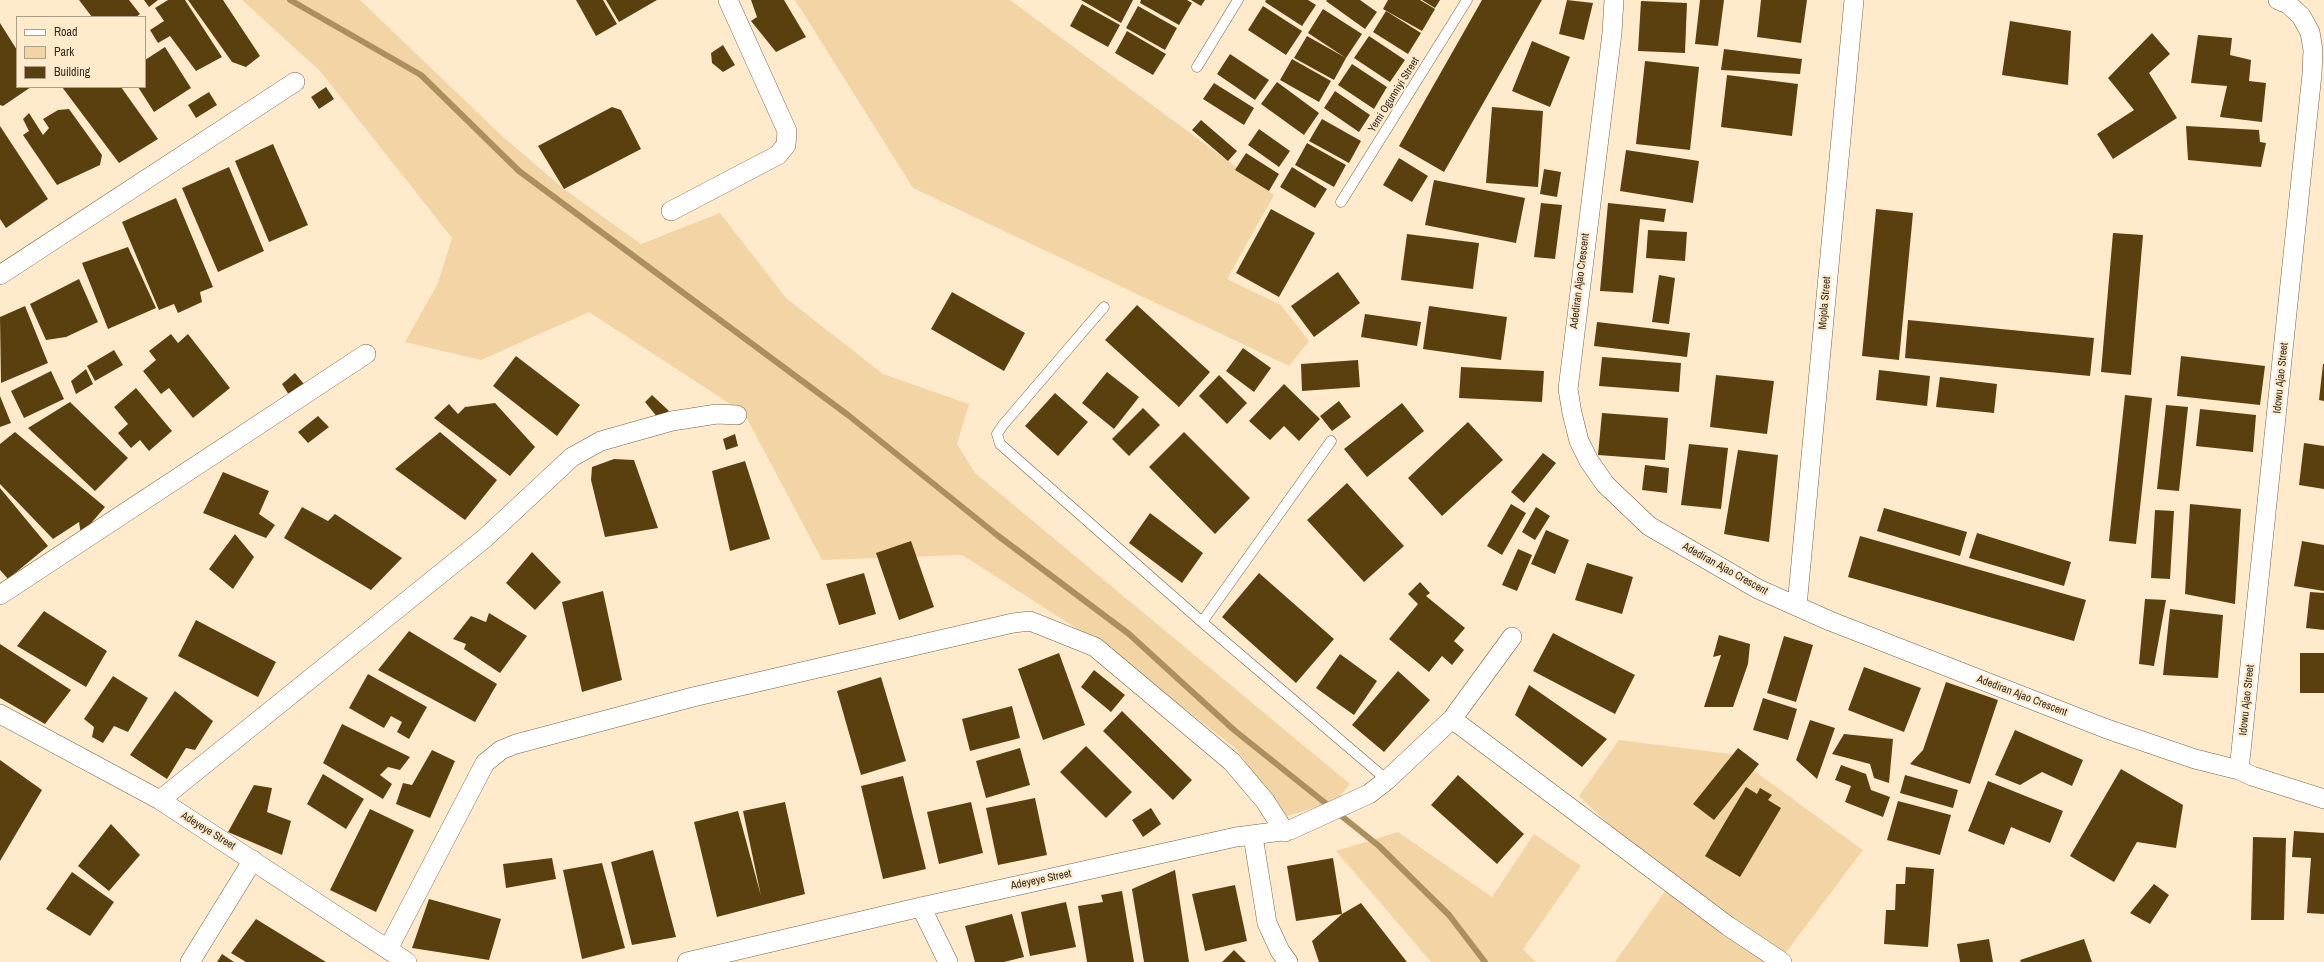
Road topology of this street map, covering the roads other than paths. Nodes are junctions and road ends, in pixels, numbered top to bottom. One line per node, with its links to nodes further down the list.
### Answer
1 (728, 0): 10 (street)
2 (1238, 0): 7 (lane)
3 (1467, 0): 9 (lane, Yemi Ogunniyi Street)
4 (1614, 0): 17 (street, Adediran Ajao Crescent)
5 (1854, 0): 17 (street, Mojola Street)
6 (2278, 0): 22 (street, Idowu Ajao Street)
7 (1197, 67)
8 (295, 82): 11 (street)
9 (1341, 202)
10 (671, 211)
11 (0, 275)
12 (1104, 307): 18 (lane)
13 (366, 354): 16 (street)
14 (737, 415): 25 (street)
15 (1331, 441): 18 (lane)
16 (0, 595)
17 (1797, 606): 22 (street, Adediran Ajao Crescent)
18 (1202, 622): 23 (lane)
19 (1512, 637): 21 (street, Adeyeye Street)
20 (0, 714): 25 (street, Adeyeye Street)
21 (1452, 719): 23 (street, Adeyeye Street); 36 (street)
22 (2239, 770): 24 (street, Adediran Ajao Crescent)
23 (1387, 780): 26 (street, Adeyeye Street)
24 (2324, 799)
25 (160, 800): 28 (street, Adeyeye Street)
26 (1288, 831): 27 (street, Adeyeye Street); 30 (street)
27 (1253, 836): 29 (street, Adeyeye Street); 35 (street)
28 (253, 860): 30 (street, Adeyeye Street); 31 (street)
29 (921, 907): 33 (street, Adeyeye Street); 34 (street)
30 (388, 949): 32 (street, Adeyeye Street)
31 (190, 962)
32 (407, 962)
33 (687, 962)
34 (948, 962)
35 (1288, 962)
36 (1782, 962)

